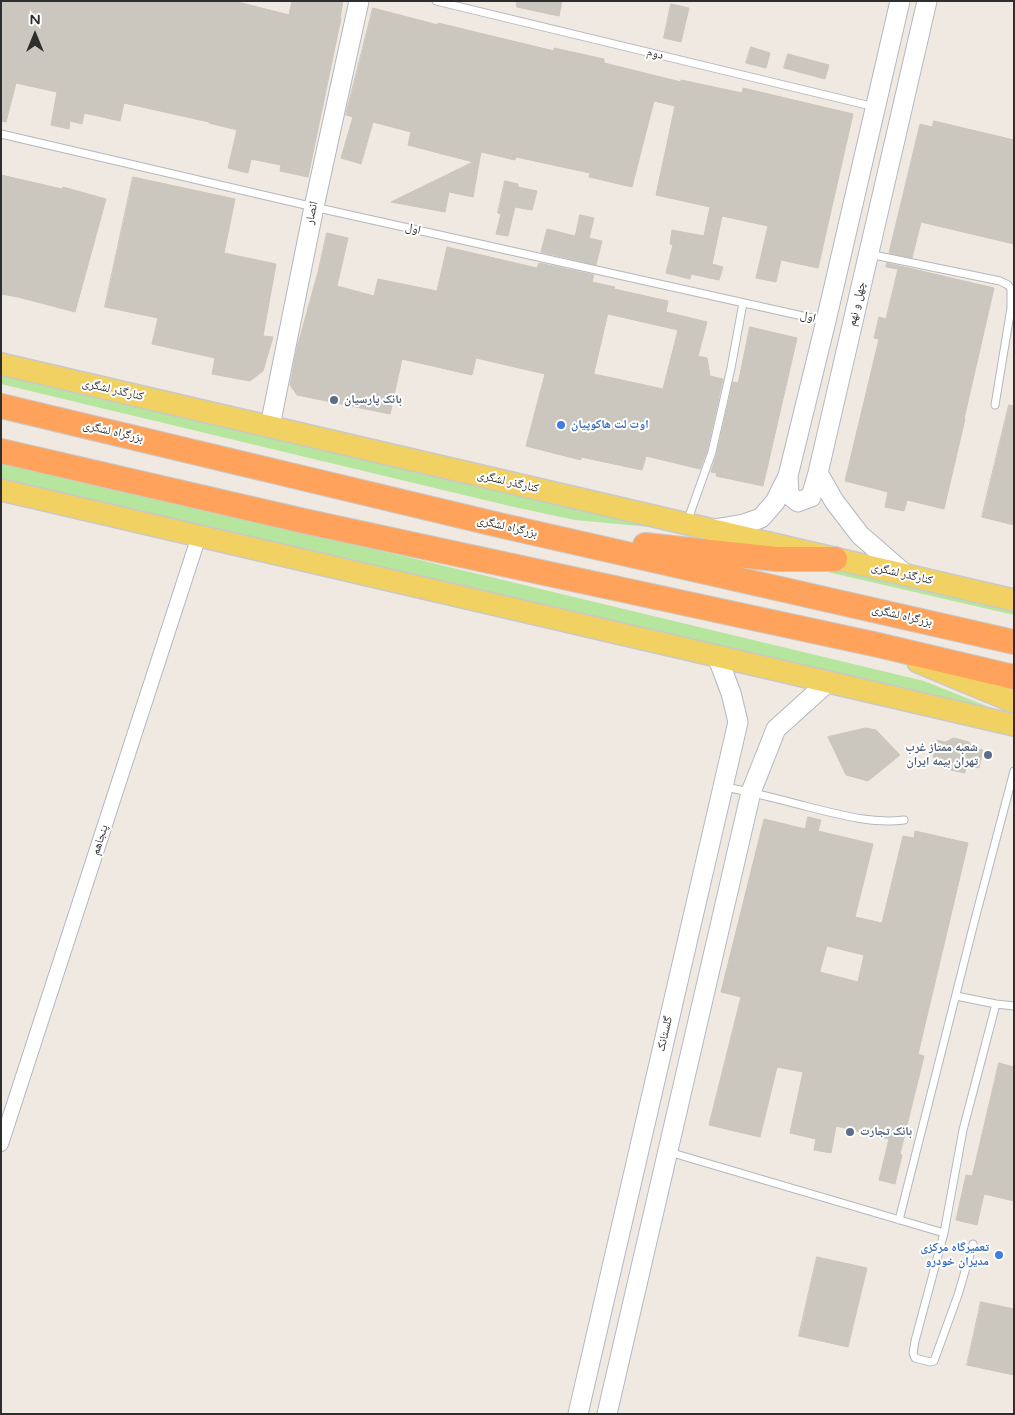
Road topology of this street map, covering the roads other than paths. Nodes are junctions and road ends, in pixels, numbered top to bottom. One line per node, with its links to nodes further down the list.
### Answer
1 (359, 1): 7 (street, انصار)
2 (436, 1): 5 (lane, دوم)
3 (900, 1): 5 (street)
4 (927, 1): 8 (street, چهل و نهم)
5 (875, 107): 10 (street)
6 (1, 134): 7 (lane, اول)
7 (314, 207): 9 (lane, اول); 14 (street, انصار)
8 (868, 254): 12 (lane); 16 (street, چهل و نهم)
9 (743, 302): 10 (lane, اول); 19 (lane)
10 (826, 321): 17 (street)
11 (1, 364): 14 (main road, کنارگذر لشگری)
12 (995, 405)
13 (1, 406): 21 (highway, بزرگراه لشگری)
14 (270, 426): 19 (main road, کنارگذر لشگری)
15 (1, 451): 27 (highway)
16 (818, 473): 17 (street, چهل و نهم); 24 (street)
17 (788, 476): 20 (street)
18 (1, 490): 22 (main road)
19 (687, 524): 20 (main road, کنارگذر لشگری)
20 (711, 530): 23 (main road, کنارگذر لشگری)
21 (532, 532): 23 (highway); 26 (highway, بزرگراه لشگری)
22 (199, 536): 28 (main road); 42 (street, پنجاهم)
23 (835, 558): 24 (main road, کنارگذر لشگری)
24 (906, 575): 25 (main road, کنارگذر لشگری)
25 (1014, 600)
26 (1014, 642)
27 (878, 645): 29 (highway); 31 (main road)
28 (717, 656): 30 (main road); 34 (street, گلستانک)
29 (1014, 677)
30 (828, 682): 32 (main road); 35 (street)
31 (1014, 702)
32 (1014, 725)
33 (1014, 771): 36 (lane)
34 (722, 786): 35 (lane); 47 (street, گلستانک)
35 (751, 792): 38 (lane); 43 (street)
36 (1005, 802): 37 (lane); 39 (lane)
37 (1014, 803)
38 (904, 820)
39 (956, 996): 40 (lane); 44 (lane)
40 (996, 1004): 41 (lane); 45 (lane)
41 (1014, 1006)
42 (1, 1144)
43 (668, 1152): 44 (lane); 48 (street)
44 (899, 1220): 45 (lane)
45 (944, 1233): 46 (lane)
46 (974, 1244)
47 (578, 1414)
48 (607, 1414)

